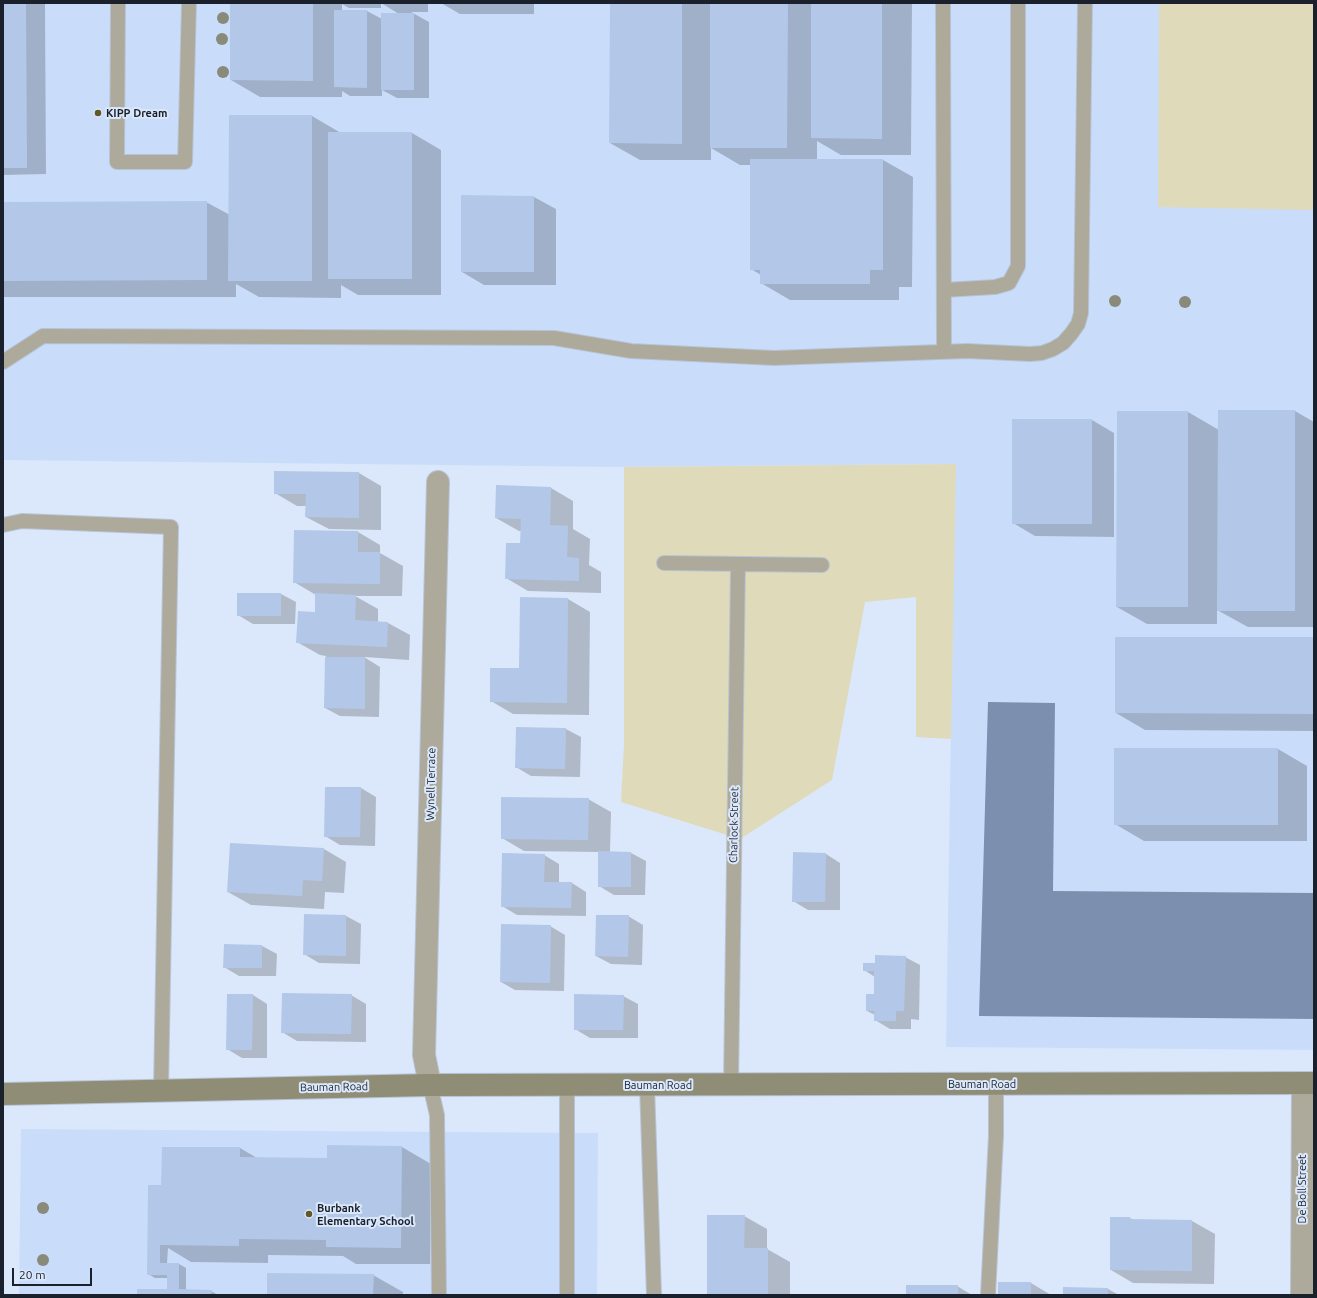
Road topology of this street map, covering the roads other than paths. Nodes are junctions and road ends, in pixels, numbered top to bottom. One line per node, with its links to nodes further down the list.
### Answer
1 (118, 3): 2 (lane)
2 (189, 3)
3 (942, 3): 6 (lane)
4 (1018, 3): 6 (lane)
5 (1085, 3): 7 (lane)
6 (944, 290): 7 (lane)
7 (944, 352): 8 (lane)
8 (3, 362)
9 (438, 482): 16 (street, Wynell Terrace)
10 (3, 525): 20 (lane)
11 (664, 563): 12 (lane)
12 (738, 564): 13 (lane); 19 (lane, Charlock Street)
13 (822, 564)
14 (1308, 1083): 15 (street, Bauman Road); 26 (street, De Boll Street)
15 (996, 1084): 19 (street, Bauman Road); 25 (lane)
16 (430, 1085): 17 (street, Bauman Road); 20 (street, Bauman Road); 22 (lane)
17 (567, 1085): 18 (street, Bauman Road); 23 (lane)
18 (647, 1085): 19 (street, Bauman Road); 24 (lane)
19 (730, 1085)
20 (161, 1090): 21 (street, Bauman Road)
21 (3, 1094)
22 (439, 1295)
23 (567, 1295)
24 (654, 1295)
25 (988, 1295)
26 (1302, 1295)

